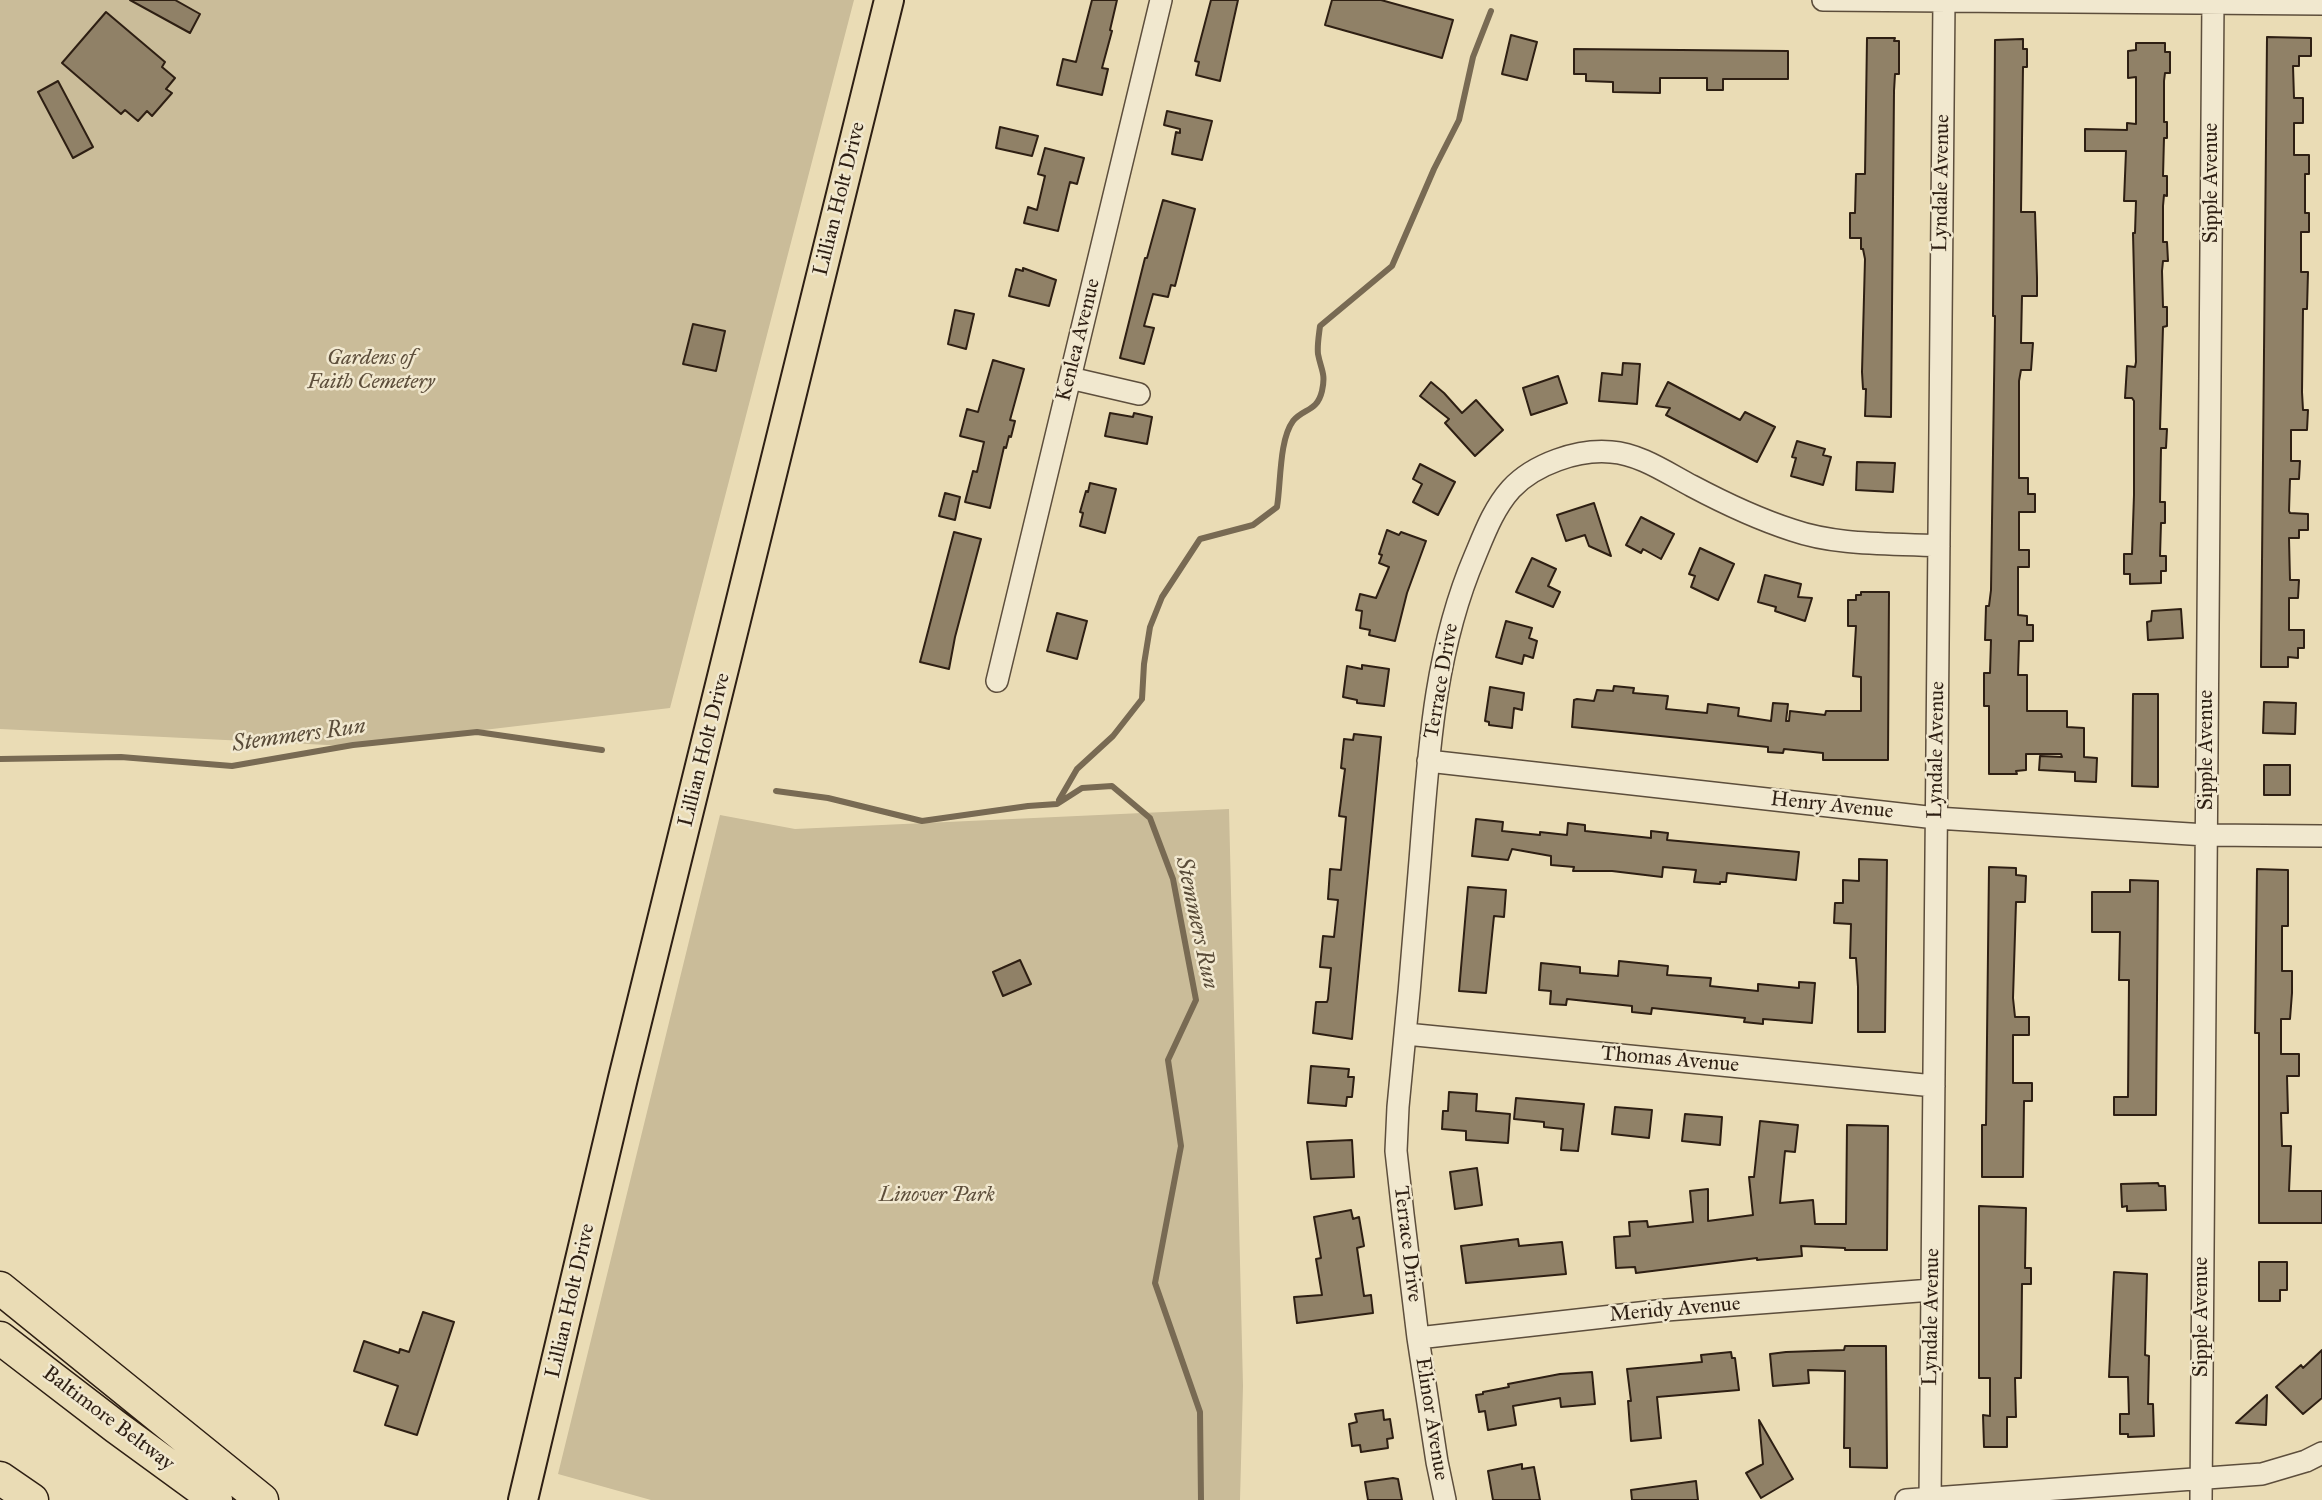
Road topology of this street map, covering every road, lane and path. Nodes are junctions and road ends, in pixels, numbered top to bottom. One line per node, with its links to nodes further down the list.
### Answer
1 (889, 0): 27 (main road, Lillian Holt Drive)
2 (1161, 0): 7 (street, Kenlea Avenue)
3 (1823, 0): 4 (street)
4 (1944, 1): 5 (street); 9 (street, Lyndale Avenue)
5 (2213, 1): 6 (street); 13 (street, Sipple Avenue)
6 (2322, 4)
7 (1070, 378): 8 (street); 10 (street, Kenlea Avenue)
8 (1139, 394)
9 (1939, 546): 11 (street, Terrace Drive); 12 (street, Lyndale Avenue)
10 (997, 681)
11 (1428, 761): 12 (street, Henry Avenue); 15 (street, Terrace Drive)
12 (1936, 818): 13 (street, Henry Avenue); 16 (street, Lyndale Avenue)
13 (2206, 835): 14 (street, Henry Avenue); 22 (street, Sipple Avenue)
14 (2322, 836)
15 (1406, 1034): 16 (street, Thomas Avenue); 20 (street, Terrace Drive)
16 (1934, 1086): 18 (street, Lyndale Avenue)
17 (0, 1288): 26 (highway)
18 (1932, 1290): 20 (street, Meridy Avenue); 30 (street, Lyndale Avenue)
19 (0, 1338): 25 (highway, Baltimore Beltway)
20 (1418, 1338): 28 (street, Elinor Avenue)
21 (2322, 1452): 22 (street)
22 (2201, 1477): 30 (street); 31 (street, Sipple Avenue)
23 (0, 1478): 24 (highway)
24 (32, 1500)
25 (216, 1500)
26 (262, 1500)
27 (523, 1500)
28 (1445, 1500)
29 (1906, 1500): 30 (street)
30 (1930, 1500)
31 (2201, 1500)

